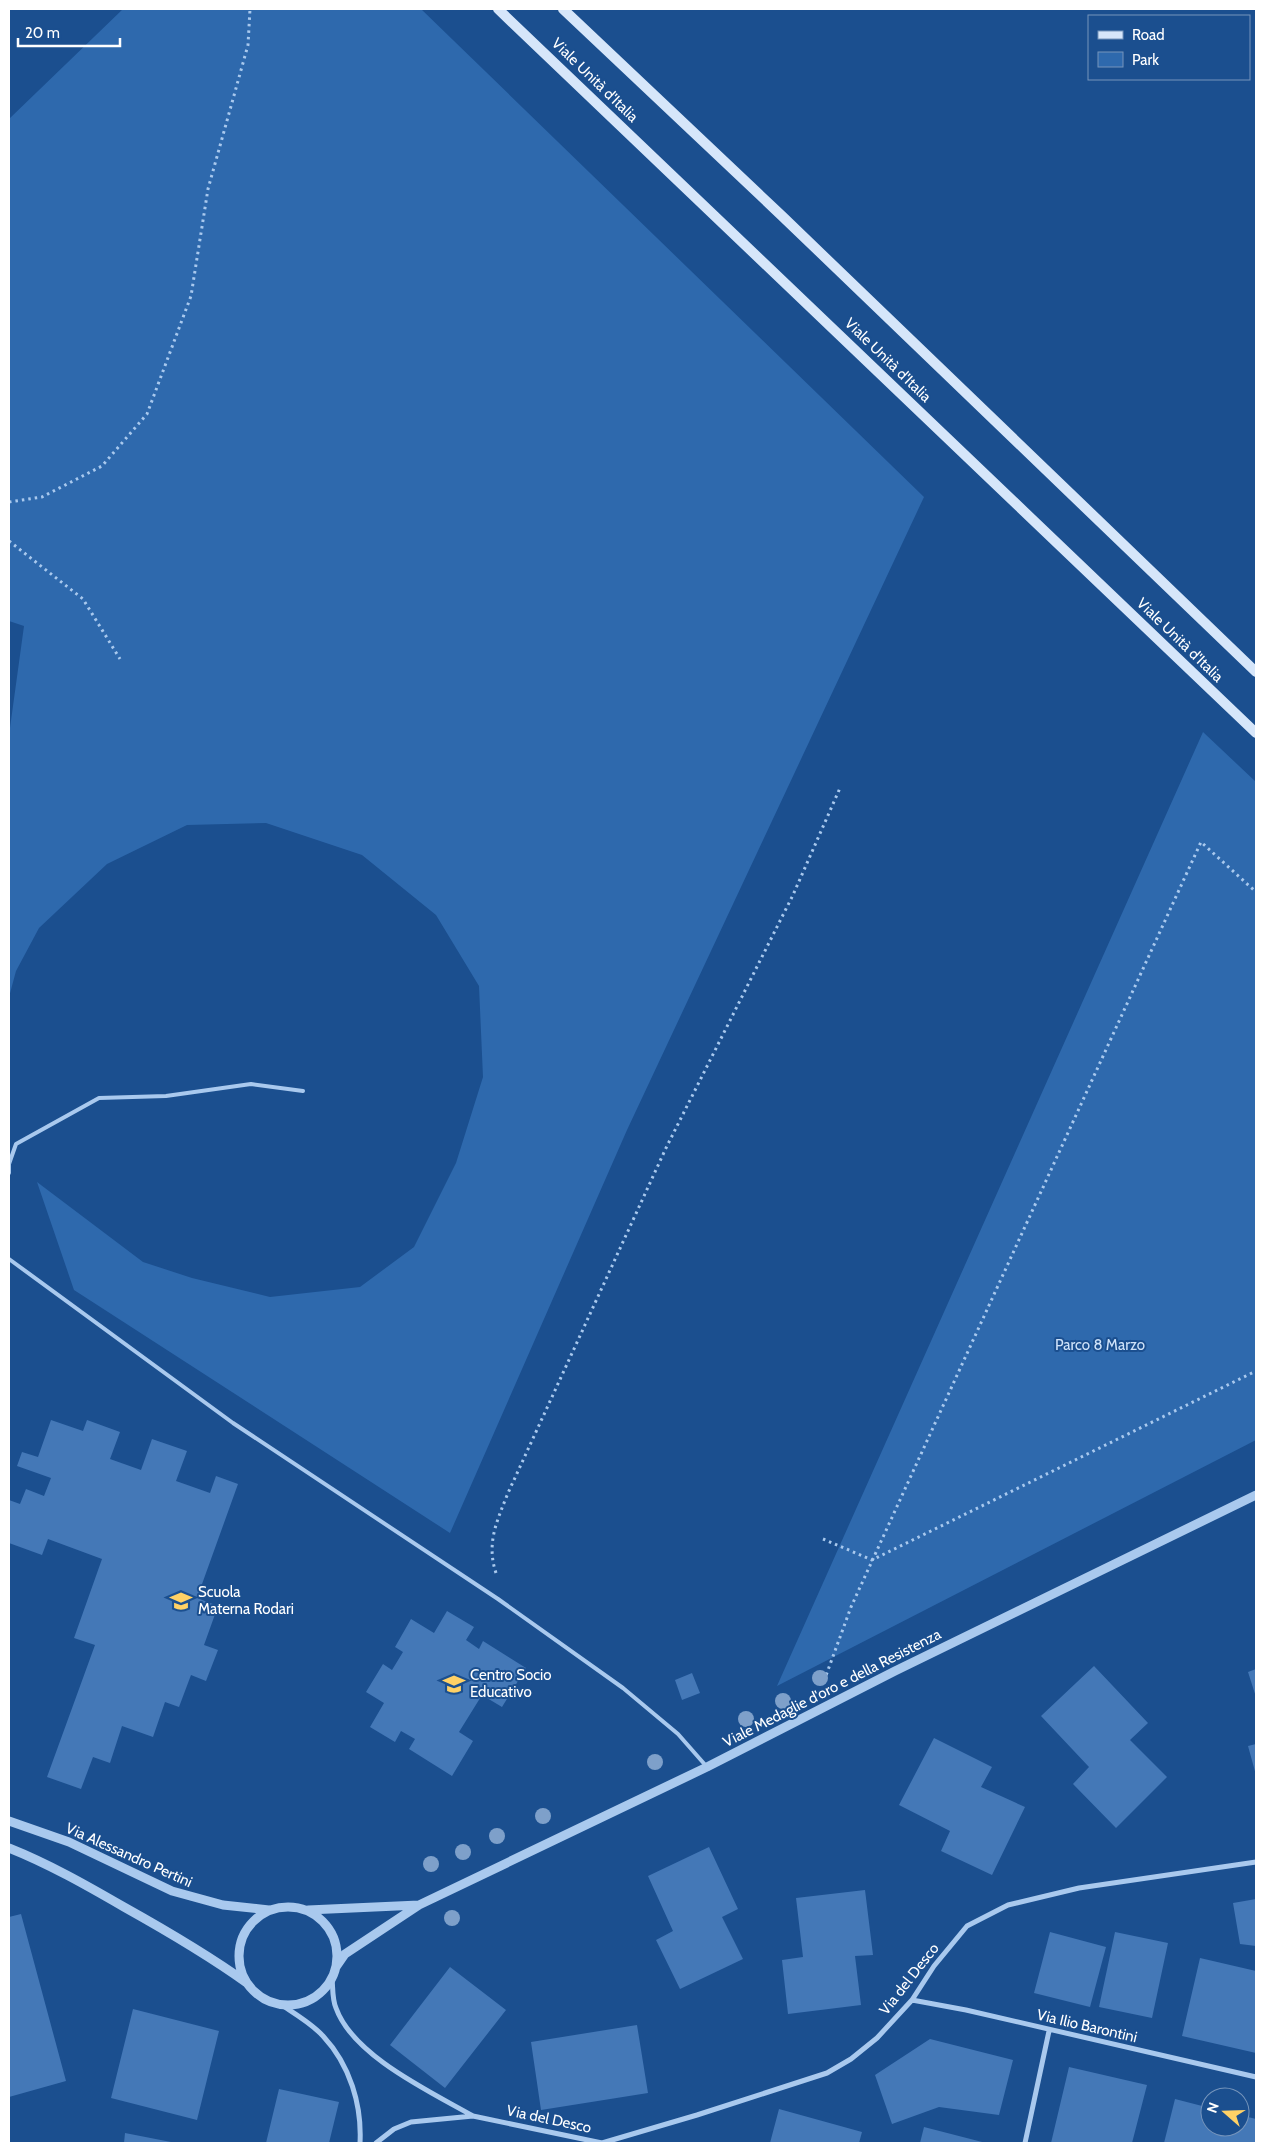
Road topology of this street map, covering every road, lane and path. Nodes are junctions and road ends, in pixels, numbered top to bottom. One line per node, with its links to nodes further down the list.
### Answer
1 (250, 9): 4 (path)
2 (498, 9): 8 (main road, Viale Unità d'Italia)
3 (563, 9): 7 (main road, Viale Unità d'Italia)
4 (9, 502)
5 (9, 542): 6 (path)
6 (120, 659)
7 (1256, 672)
8 (1256, 733)
9 (840, 788): 19 (path)
10 (1256, 892): 18 (path)
11 (303, 1092): 12 (lane)
12 (9, 1164): 13 (lane)
13 (9, 1173)
14 (9, 1259): 19 (lane)
15 (1256, 1371): 18 (path)
16 (1256, 1495): 20 (street, Viale Medaglie d'oro e della Resistenza)
17 (823, 1539): 18 (path)
18 (872, 1560): 20 (path)
19 (498, 1598): 21 (lane)
20 (813, 1712): 21 (street, Viale Medaglie d'oro e della Resistenza)
21 (707, 1767): 25 (street, Viale Medaglie d'oro e della Resistenza)
22 (9, 1821): 26 (street, Via Alessandro Pertini)
23 (9, 1848): 30 (street)
24 (1256, 1862): 31 (street, Via del Desco)
25 (419, 1905): 27 (street, Viale Medaglie d'oro e della Resistenza); 28 (street, Viale Medaglie d'oro e della Resistenza)
26 (270, 1910): 27 (street); 30 (street)
27 (308, 1910): 28 (street)
28 (336, 1967): 29 (street)
29 (332, 1978): 32 (street); 35 (street)
30 (249, 1984): 32 (street)
31 (912, 2000): 33 (street, Via Ilio Barontini); 38 (street, Via del Desco)
32 (280, 2004): 36 (street)
33 (1049, 2030): 34 (street, Via Ilio Barontini); 39 (street)
34 (1256, 2077)
35 (473, 2116): 37 (street); 38 (street, Via del Desco)
36 (360, 2143)
37 (376, 2143)
38 (603, 2143)
39 (1024, 2143)

